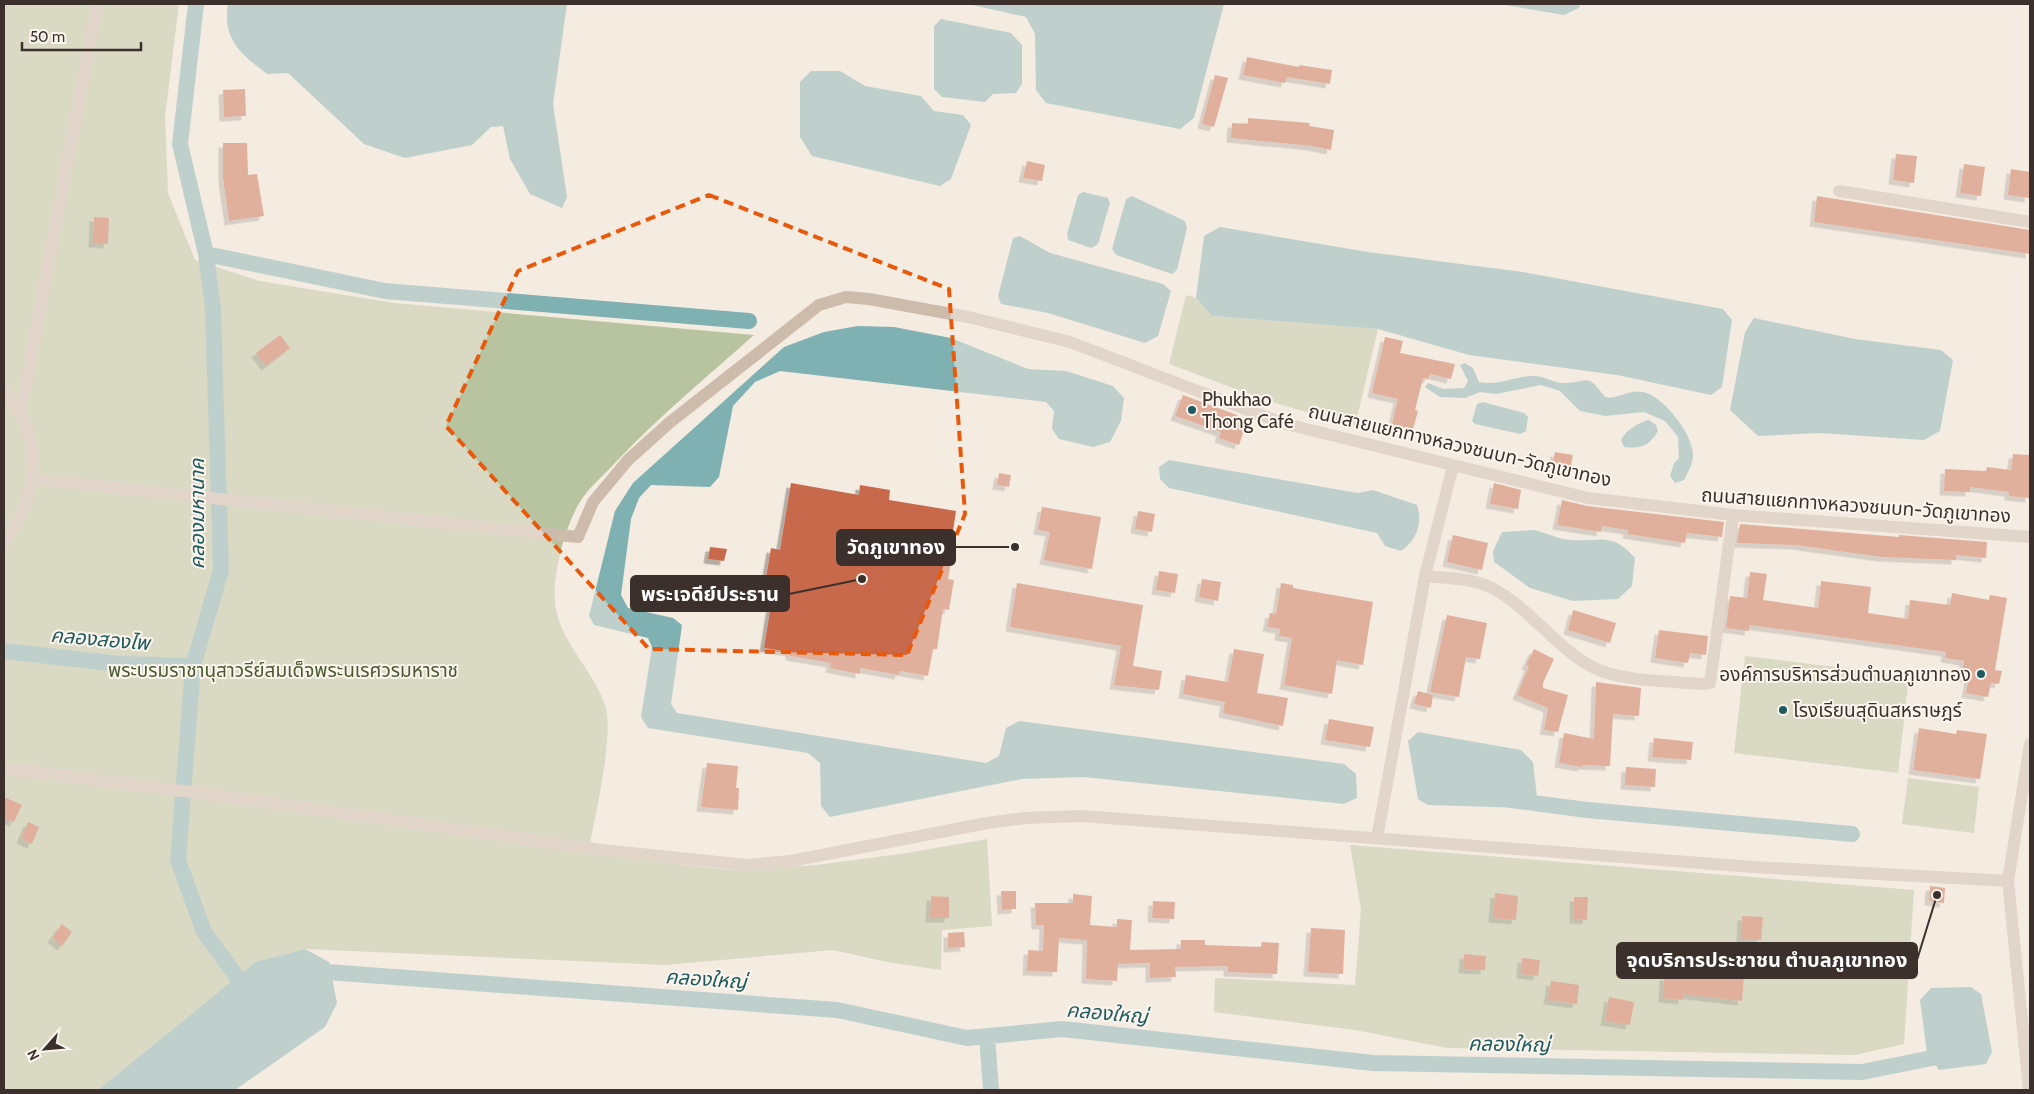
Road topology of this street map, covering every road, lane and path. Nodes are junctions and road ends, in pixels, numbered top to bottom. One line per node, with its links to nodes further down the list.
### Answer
1 (97, 4): 5 (street)
2 (1839, 191): 3 (street)
3 (2030, 222)
4 (4, 391): 5 (street)
5 (20, 415): 7 (street)
6 (1453, 466): 7 (street, ถนนสายแยกทางหลวงชนบท-วัดภูเขาทอง); 8 (street, ถนนสายแยกทางหลวงชนบท-วัดภูเขาทอง); 11 (street)
7 (32, 479): 10 (street)
8 (1733, 516): 9 (street, ถนนสายแยกทางหลวงชนบท-วัดภูเขาทอง); 11 (street)
9 (2030, 537)
10 (4, 543)
11 (1425, 576): 15 (street)
12 (2030, 744): 14 (street)
13 (4, 768): 15 (street)
14 (2028, 775): 16 (street)
15 (1377, 838): 16 (street)
16 (2008, 881): 17 (street)
17 (2028, 1053): 18 (street)
18 (2029, 1090)

